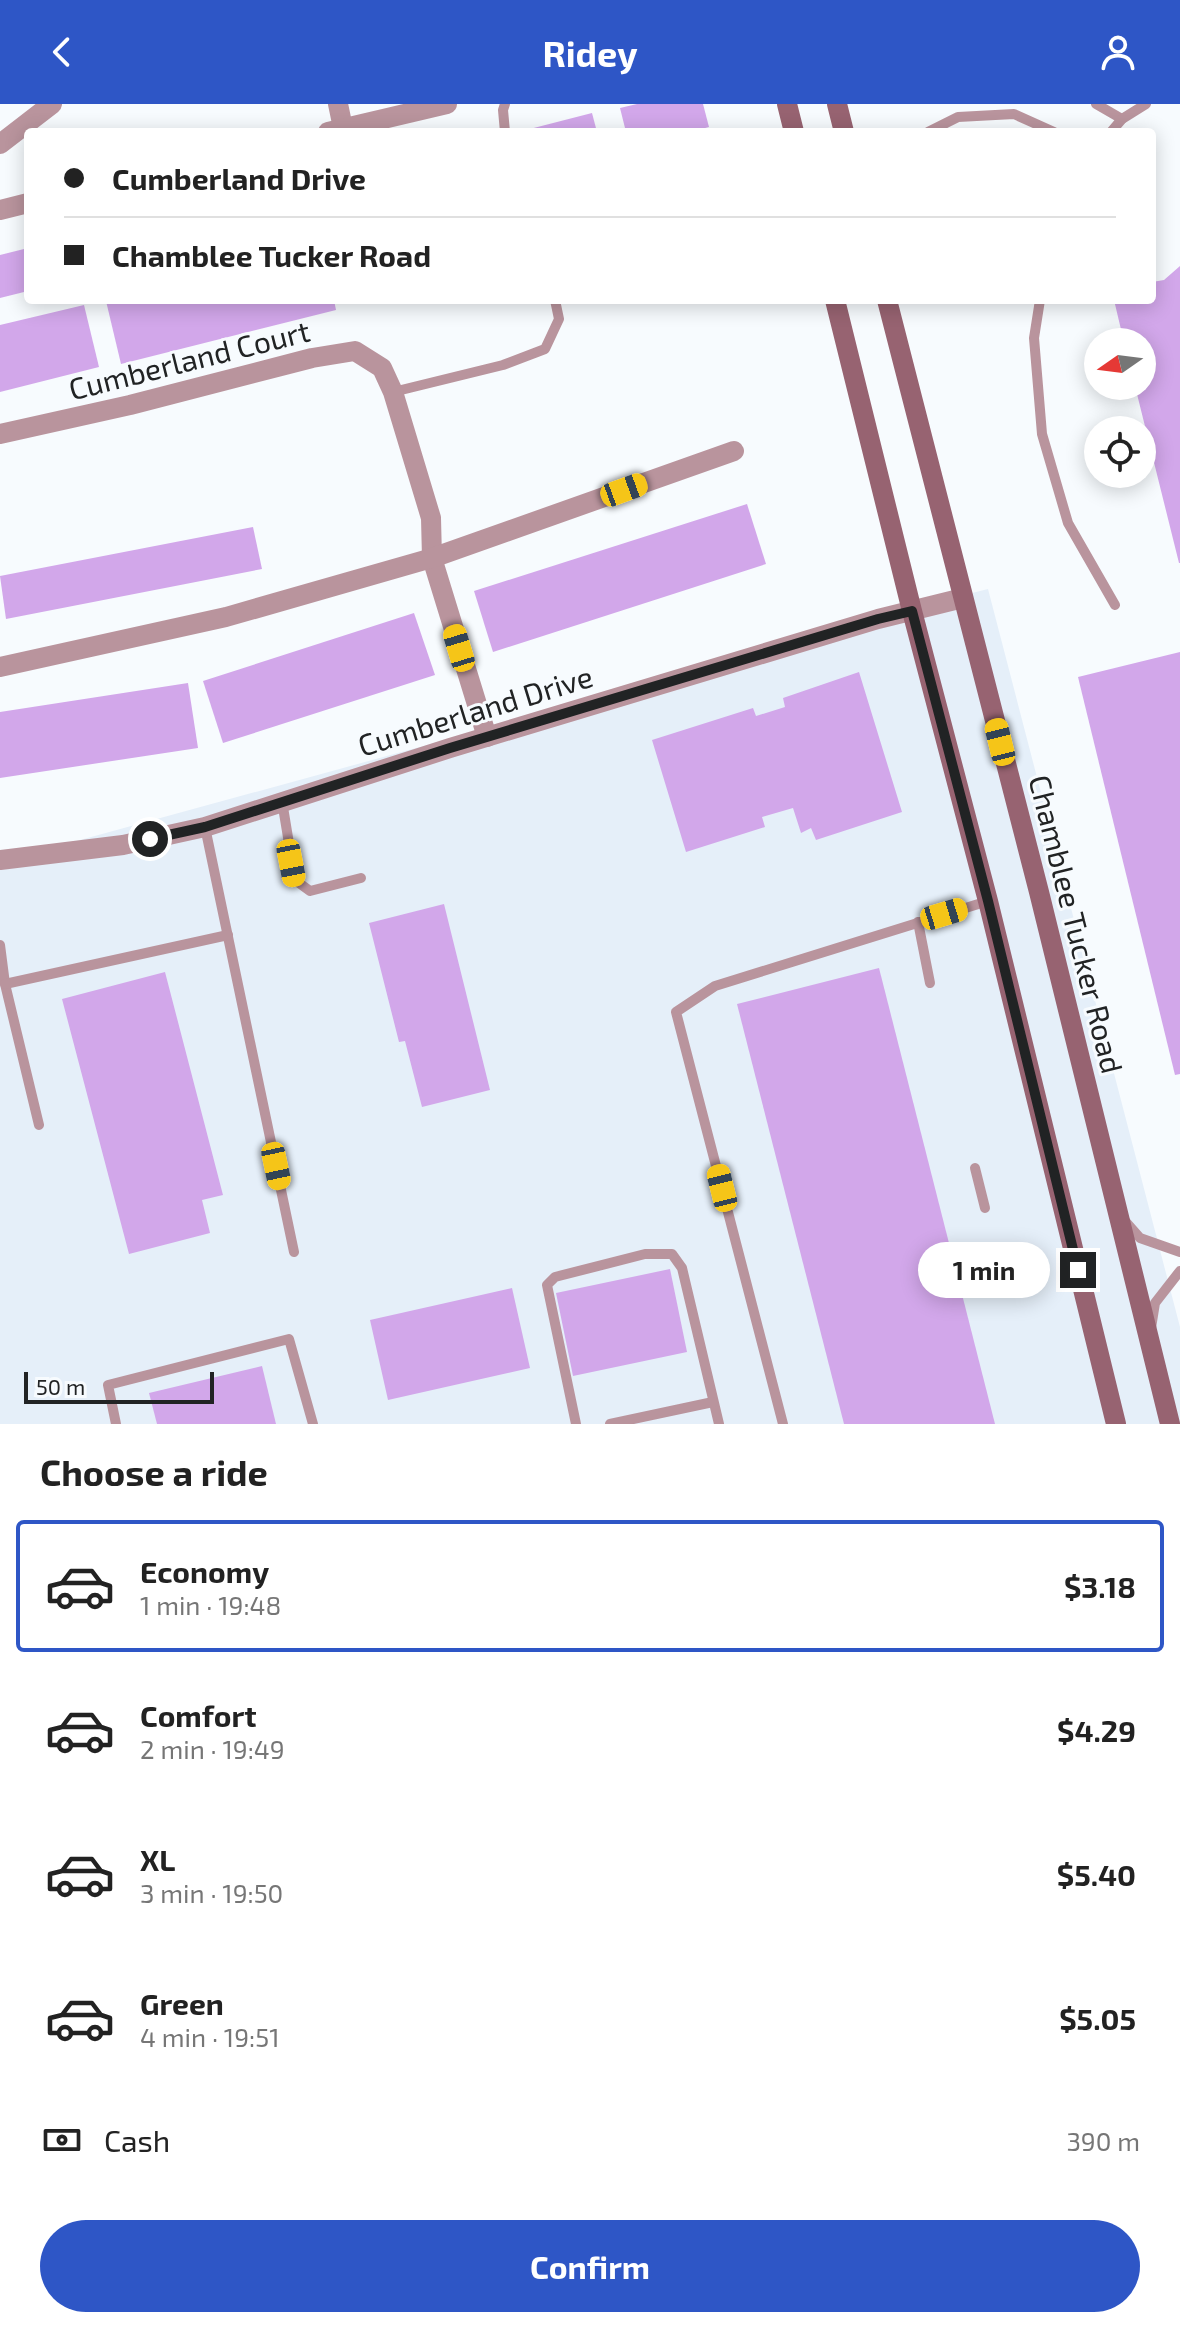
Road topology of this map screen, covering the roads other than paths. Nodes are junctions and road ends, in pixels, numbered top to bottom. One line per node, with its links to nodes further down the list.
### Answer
1 (52, 104): 20 (street)
2 (338, 104): 12 (street)
3 (447, 104): 13 (street)
4 (505, 104): 14 (lane)
5 (787, 104): 15 (main road)
6 (837, 104): 16 (main road)
7 (958, 104): 10 (lane)
8 (1096, 104): 11 (lane)
9 (1146, 104): 11 (lane)
10 (958, 117): 17 (lane); 18 (lane)
11 (1122, 119): 19 (lane)
12 (336, 128)
13 (345, 128)
14 (505, 128)
15 (793, 128)
16 (843, 128)
17 (936, 128)
18 (1045, 128)
19 (1114, 128)
20 (0, 144)
21 (24, 204): 22 (street)
22 (0, 210)
23 (556, 304): 27 (lane)
24 (836, 304): 33 (main road)
25 (888, 304): 31 (main road, Chamblee Tucker Road)
26 (1039, 304): 32 (lane)
27 (393, 392): 28 (street, Cumberland Court); 30 (street, Cumberland Court)
28 (0, 434)
29 (734, 451): 30 (street)
30 (432, 558): 34 (street); 35 (street, Cumberland Court)
31 (963, 598): 33 (street, Cumberland Drive); 49 (main road, Chamblee Tucker Road)
32 (1115, 605)
33 (912, 611): 35 (street, Cumberland Drive); 40 (main road)
34 (0, 667)
35 (487, 737): 36 (street, Cumberland Drive)
36 (282, 801): 37 (street, Cumberland Drive); 39 (lane)
37 (205, 827): 38 (street, Cumberland Drive); 42 (lane)
38 (0, 860)
39 (361, 878)
40 (988, 901): 41 (lane); 61 (main road)
41 (918, 922): 44 (lane); 60 (lane)
42 (228, 935): 45 (lane); 50 (lane)
43 (0, 945): 45 (lane)
44 (930, 983)
45 (5, 984): 46 (lane)
46 (39, 1125)
47 (975, 1168): 48 (lane)
48 (985, 1208)
49 (1119, 1214): 51 (lane); 53 (main road, Chamblee Tucker Road)
50 (294, 1252)
51 (1180, 1252)
52 (1180, 1271): 53 (lane)
53 (1149, 1338): 62 (main road, Chamblee Tucker Road)
54 (713, 1402): 57 (lane); 58 (lane); 59 (lane)
55 (116, 1424): 56 (lane)
56 (313, 1424)
57 (576, 1424)
58 (610, 1424)
59 (719, 1424)
60 (783, 1424)
61 (1116, 1424)
62 (1170, 1424)

